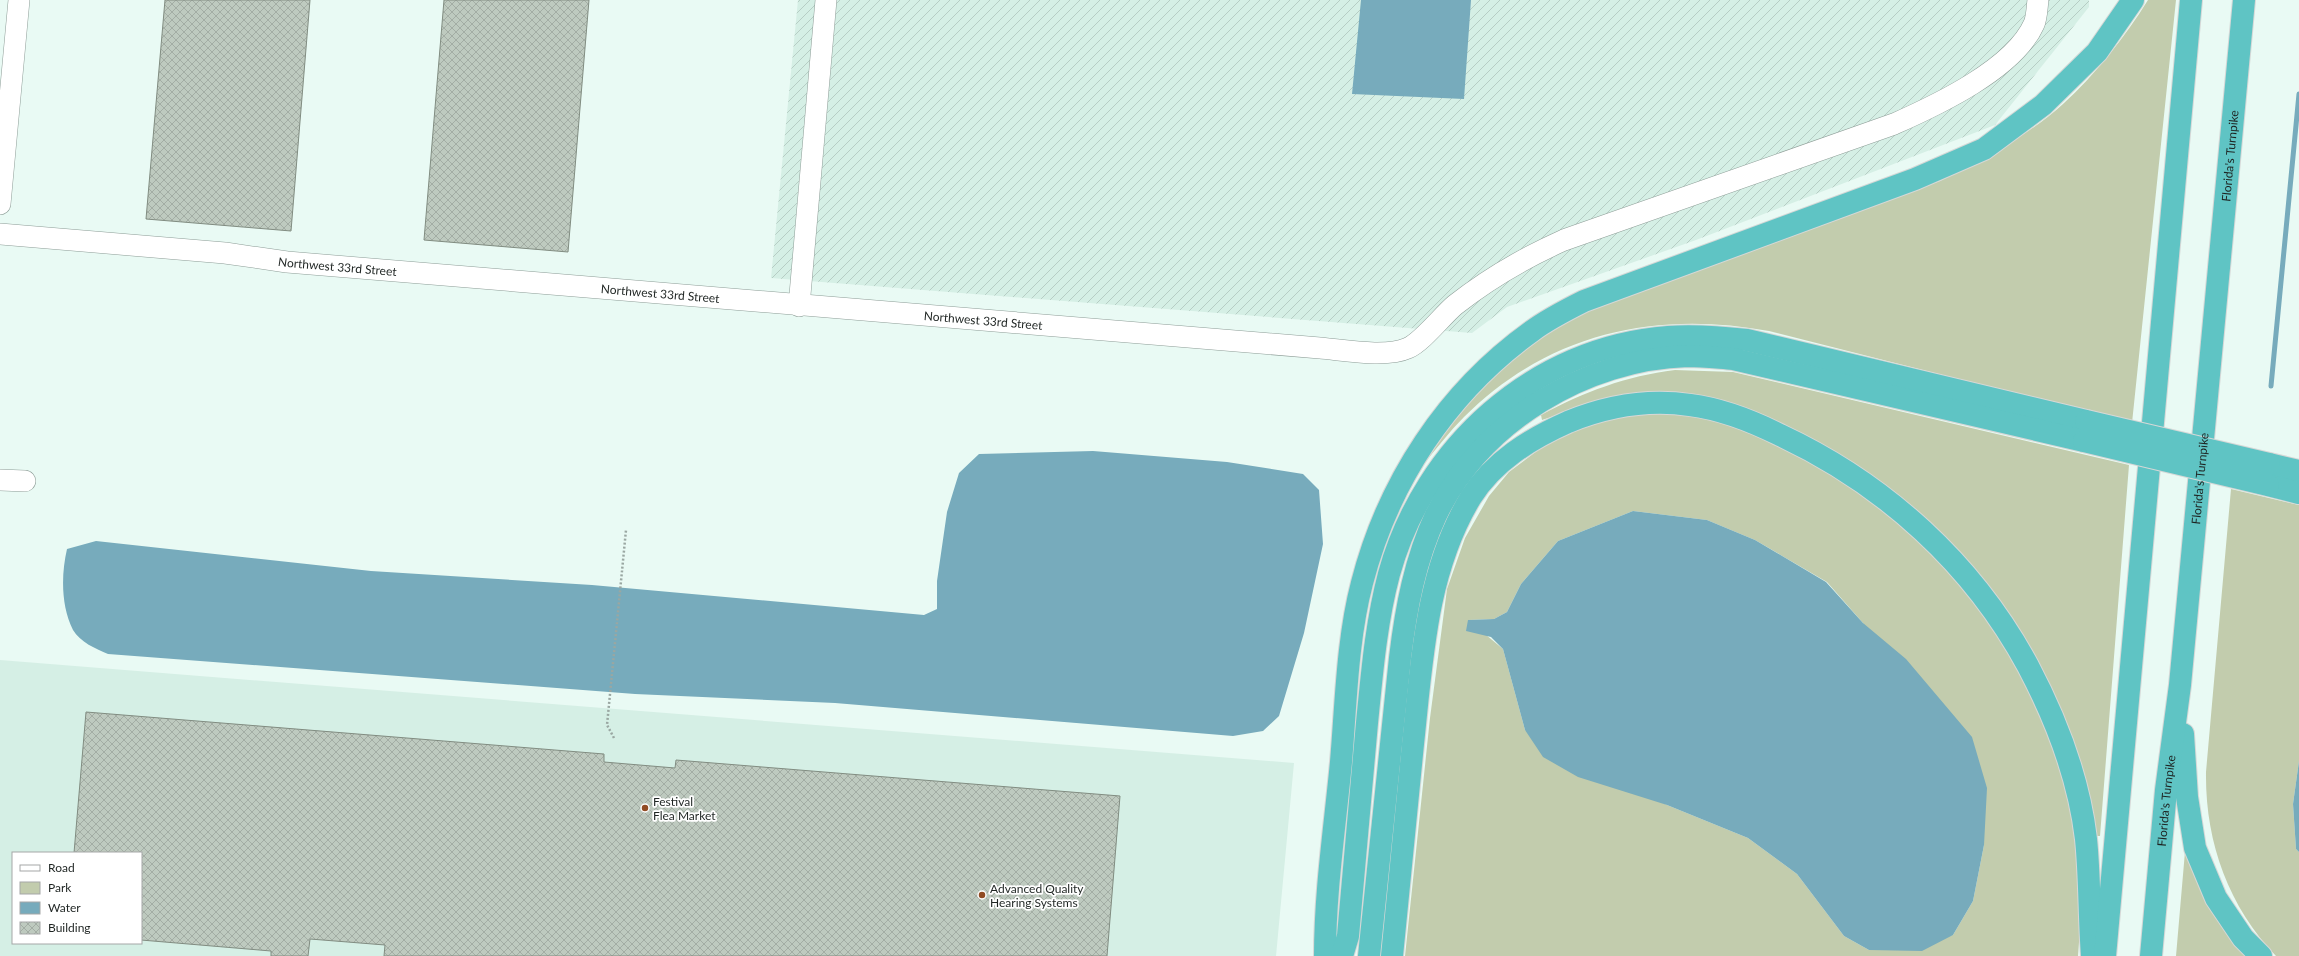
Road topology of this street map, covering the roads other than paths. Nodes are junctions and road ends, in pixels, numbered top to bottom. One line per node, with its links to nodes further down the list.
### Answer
1 (19, 0): 7 (street)
2 (826, 0): 9 (street)
3 (2038, 0): 9 (street, Northwest 33rd Street)
4 (2133, 0): 17 (highway)
5 (2191, 0): 22 (highway)
6 (2244, 0): 16 (highway, Florida's Turnpike)
7 (0, 204)
8 (0, 234): 9 (street, Northwest 33rd Street)
9 (799, 306)
10 (2085, 431): 12 (highway, bridge); 18 (highway); 19 (highway)
11 (2299, 471): 12 (highway)
12 (2268, 475): 15 (highway)
13 (0, 480): 14 (street)
14 (25, 481)
15 (2299, 493)
16 (2180, 685): 23 (highway, Florida's Turnpike); 24 (highway)
17 (1325, 956)
18 (1342, 956)
19 (1369, 956)
20 (1392, 956): 21 (highway)
21 (2092, 956)
22 (2105, 956)
23 (2151, 956)
24 (2261, 956)

